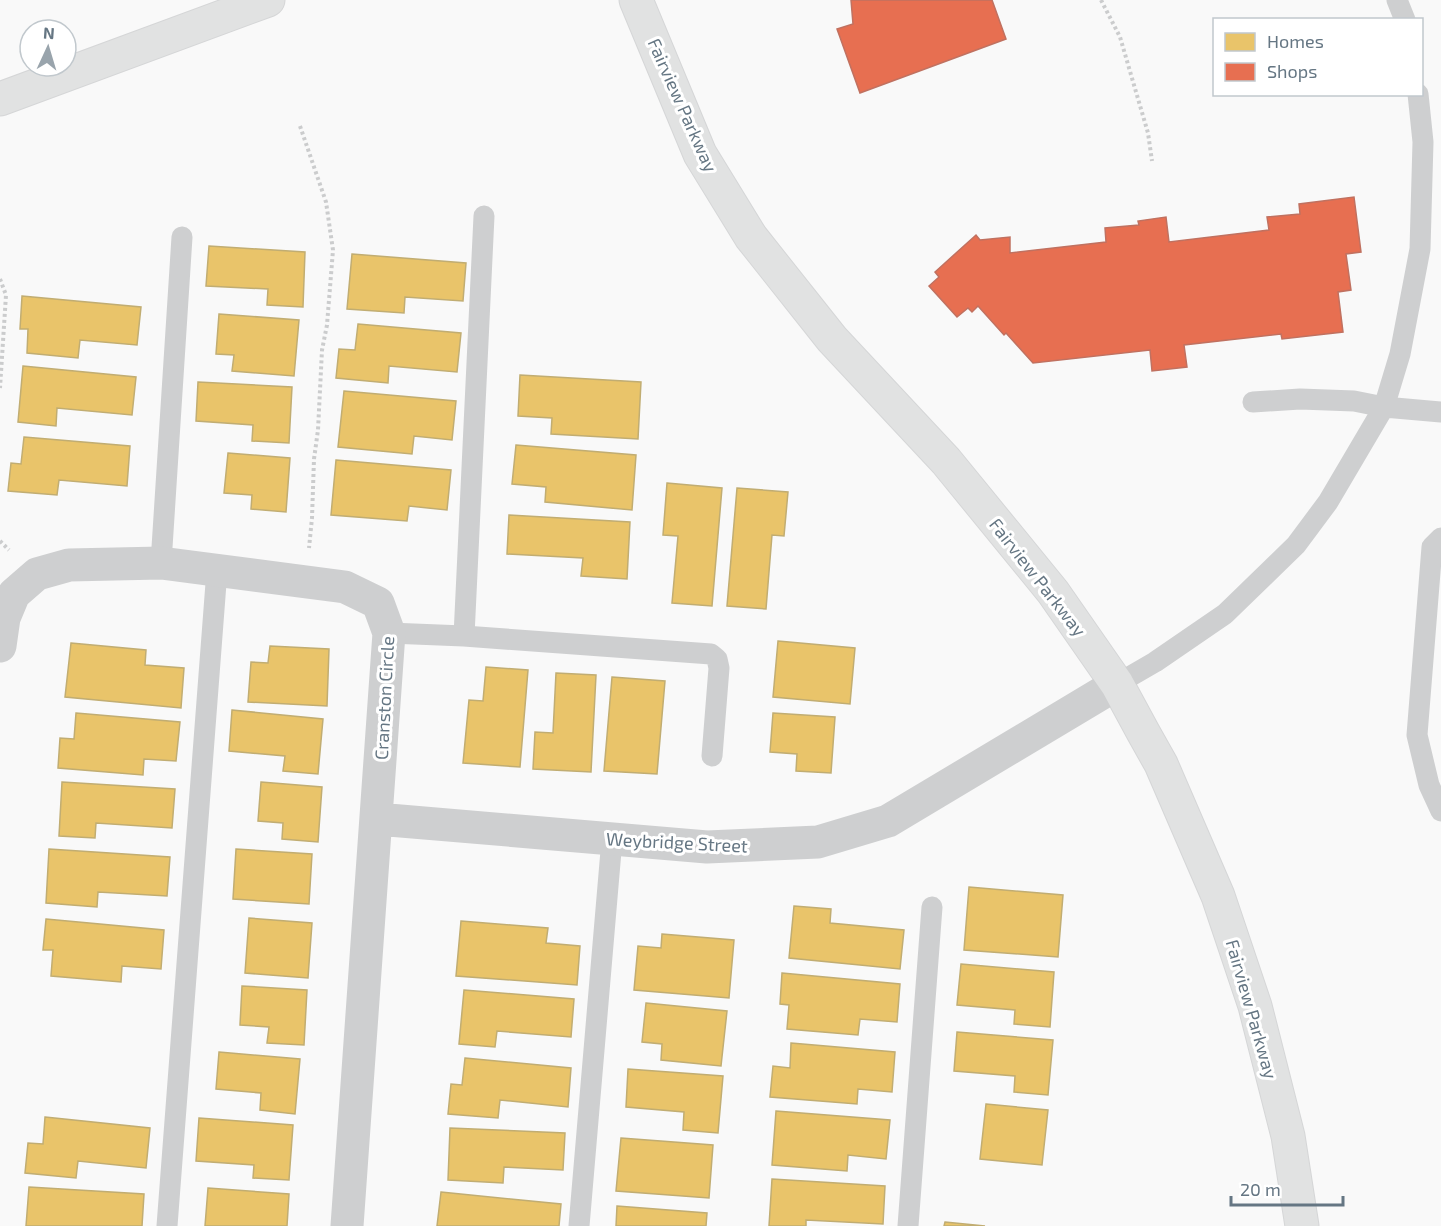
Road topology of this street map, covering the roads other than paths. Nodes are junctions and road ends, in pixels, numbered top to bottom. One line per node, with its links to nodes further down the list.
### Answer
1 (268, 0): 4 (main road)
2 (636, 0): 17 (main road, Fairview Parkway)
3 (1419, 96): 5 (lane)
4 (0, 99)
5 (1432, 141): 9 (lane)
6 (484, 216): 15 (lane)
7 (182, 237): 12 (lane)
8 (1253, 402): 9 (lane)
9 (1384, 407): 10 (lane); 17 (lane)
10 (1441, 412)
11 (1441, 538): 19 (lane)
12 (161, 563): 13 (street, Cranston Circle); 16 (street, Cranston Circle)
13 (217, 570): 14 (street, Cranston Circle); 23 (lane)
14 (390, 633): 15 (lane); 20 (street, Cranston Circle)
15 (464, 636): 18 (lane)
16 (0, 646)
17 (1116, 684): 21 (street, Weybridge Street); 27 (main road, Fairview Parkway)
18 (712, 756)
19 (1441, 811)
20 (376, 819): 21 (street, Weybridge Street); 24 (street, Cranston Circle)
21 (612, 839): 25 (lane)
22 (932, 908): 26 (lane)
23 (167, 1226)
24 (347, 1226)
25 (579, 1226)
26 (908, 1226)
27 (1302, 1226)

